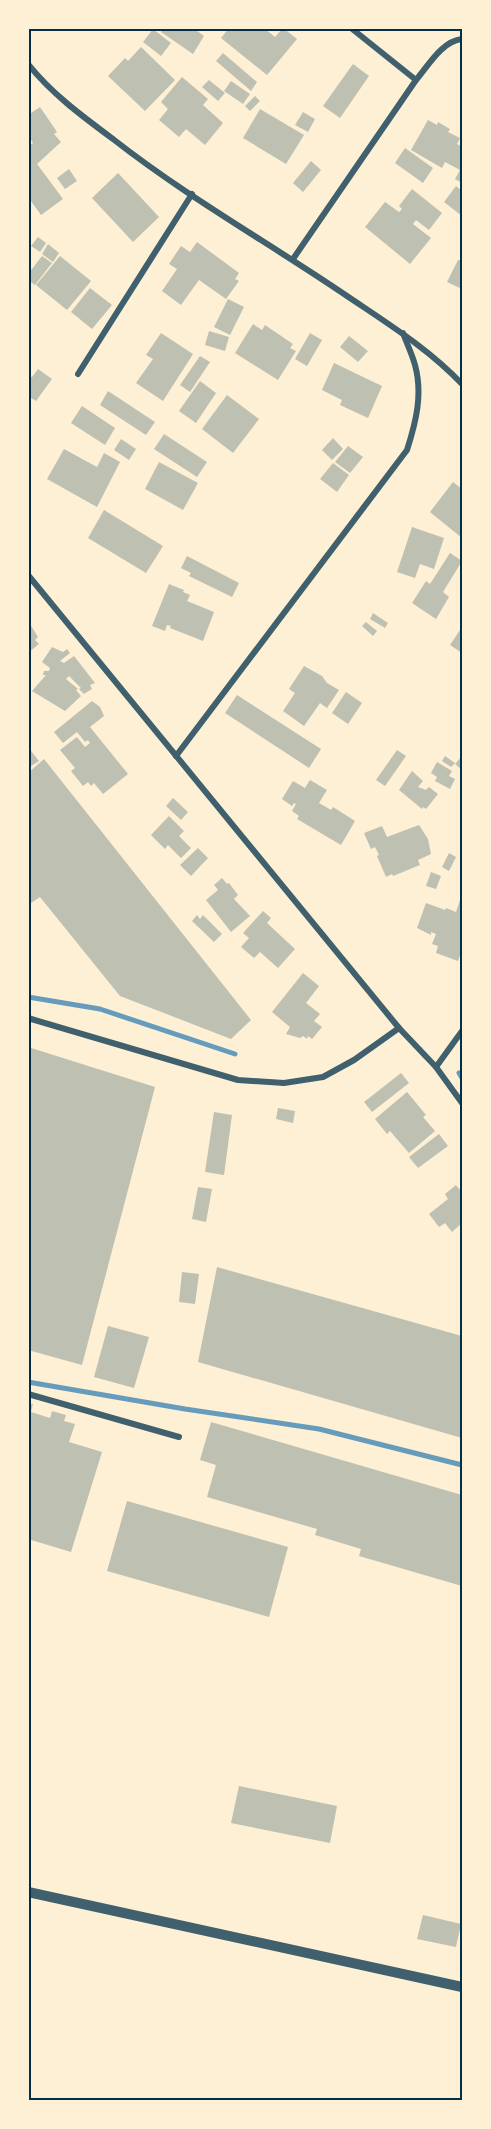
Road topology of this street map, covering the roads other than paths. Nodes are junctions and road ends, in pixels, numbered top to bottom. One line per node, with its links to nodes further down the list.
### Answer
1 (351, 28): 4 (street)
2 (462, 39): 4 (street)
3 (28, 64): 5 (street)
4 (416, 80): 6 (street)
5 (192, 194): 6 (street); 8 (street)
6 (292, 259): 7 (street)
7 (402, 333): 9 (street); 11 (street)
8 (78, 374)
9 (462, 384)
10 (28, 575): 11 (street)
11 (176, 756): 13 (street)
12 (28, 1018): 13 (street)
13 (399, 1028): 15 (street)
14 (462, 1031): 15 (street)
15 (436, 1067): 16 (street)
16 (462, 1104)
17 (28, 1394): 18 (street)
18 (179, 1437)
19 (28, 1892): 20 (street)
20 (462, 1987)

